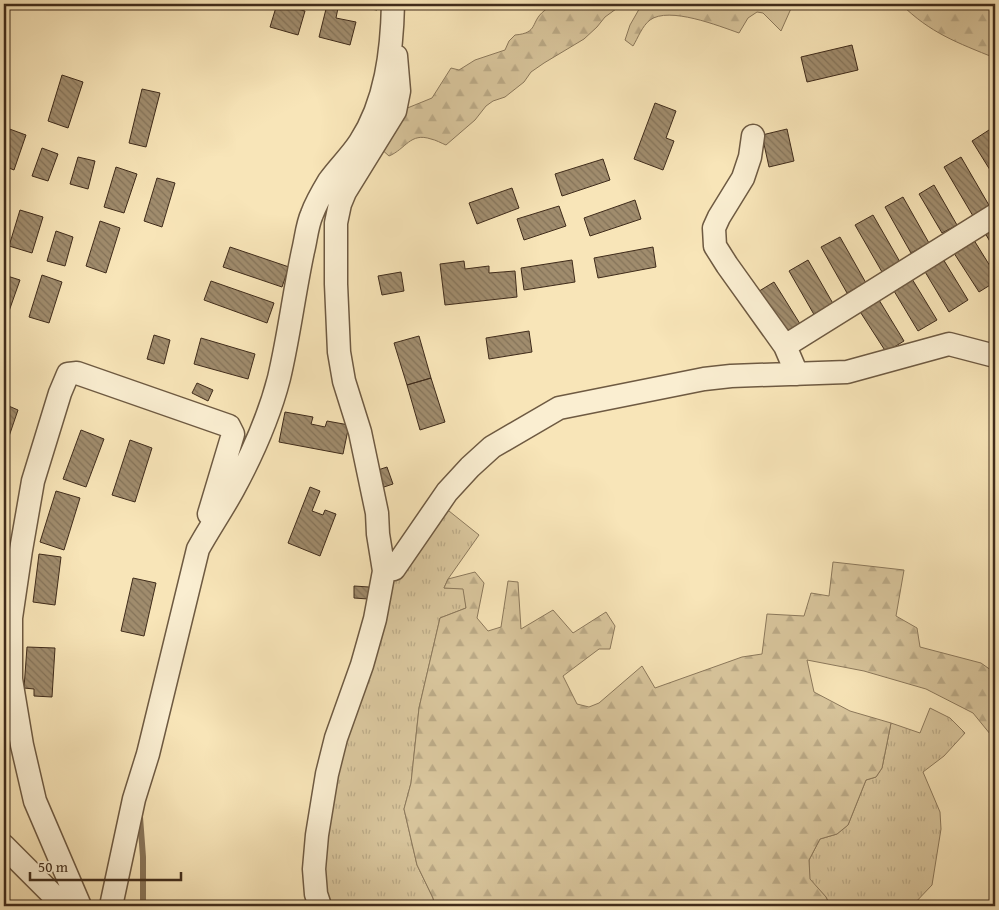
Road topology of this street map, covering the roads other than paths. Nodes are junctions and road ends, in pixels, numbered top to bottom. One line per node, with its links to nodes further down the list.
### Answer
1 (393, 4): 2 (street)
2 (393, 33): 8 (street); 9 (street)
3 (753, 136): 5 (street)
4 (995, 215): 5 (street)
5 (785, 346): 7 (street)
6 (995, 356): 7 (street)
7 (797, 374): 9 (street)
8 (198, 549): 12 (street); 13 (street)
9 (384, 571): 14 (street)
10 (4, 846): 11 (street)
11 (64, 906)
12 (80, 906)
13 (111, 906)
14 (320, 906)

